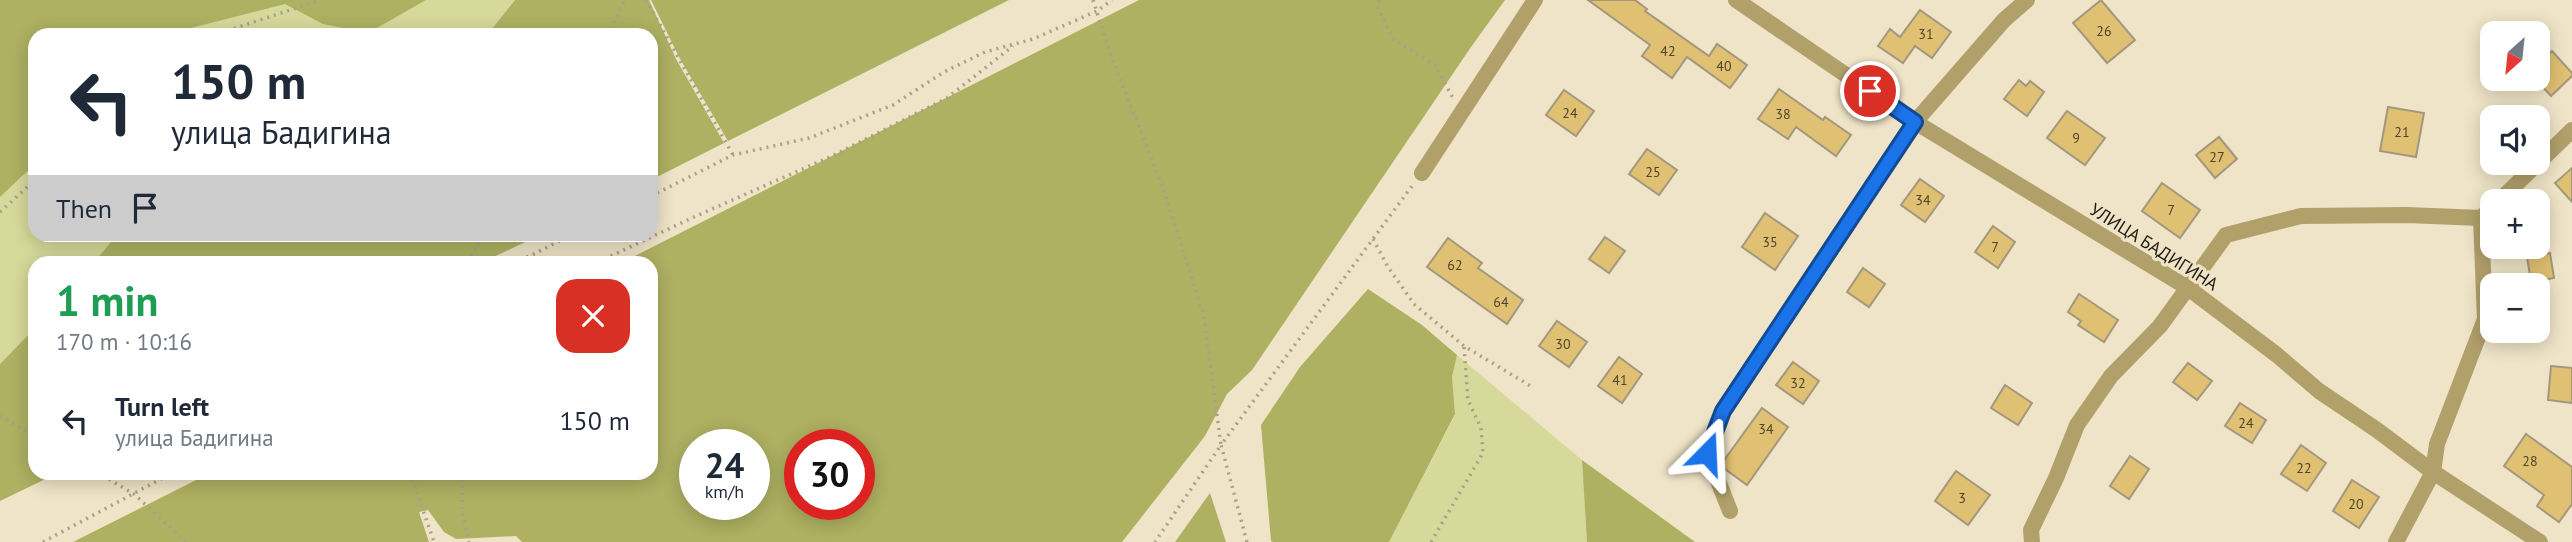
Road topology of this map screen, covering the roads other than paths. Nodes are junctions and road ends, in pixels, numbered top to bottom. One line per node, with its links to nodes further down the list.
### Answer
1 (1535, 0): 6 (street)
2 (1736, 0): 4 (street, УЛИЦА БАДИГИНА)
3 (2027, 0): 4 (street)
4 (1915, 122): 10 (street, УЛИЦА БАДИГИНА); 12 (street)
5 (2572, 130): 7 (street)
6 (1422, 173)
7 (2511, 189)
8 (2480, 213): 10 (street)
9 (2486, 259): 11 (street)
10 (2188, 288): 11 (street, УЛИЦА БАДИГИНА); 13 (street)
11 (2433, 472): 14 (street); 15 (street, УЛИЦА БАДИГИНА)
12 (1730, 511)
13 (2032, 542)
14 (2396, 542)
15 (2540, 542)

